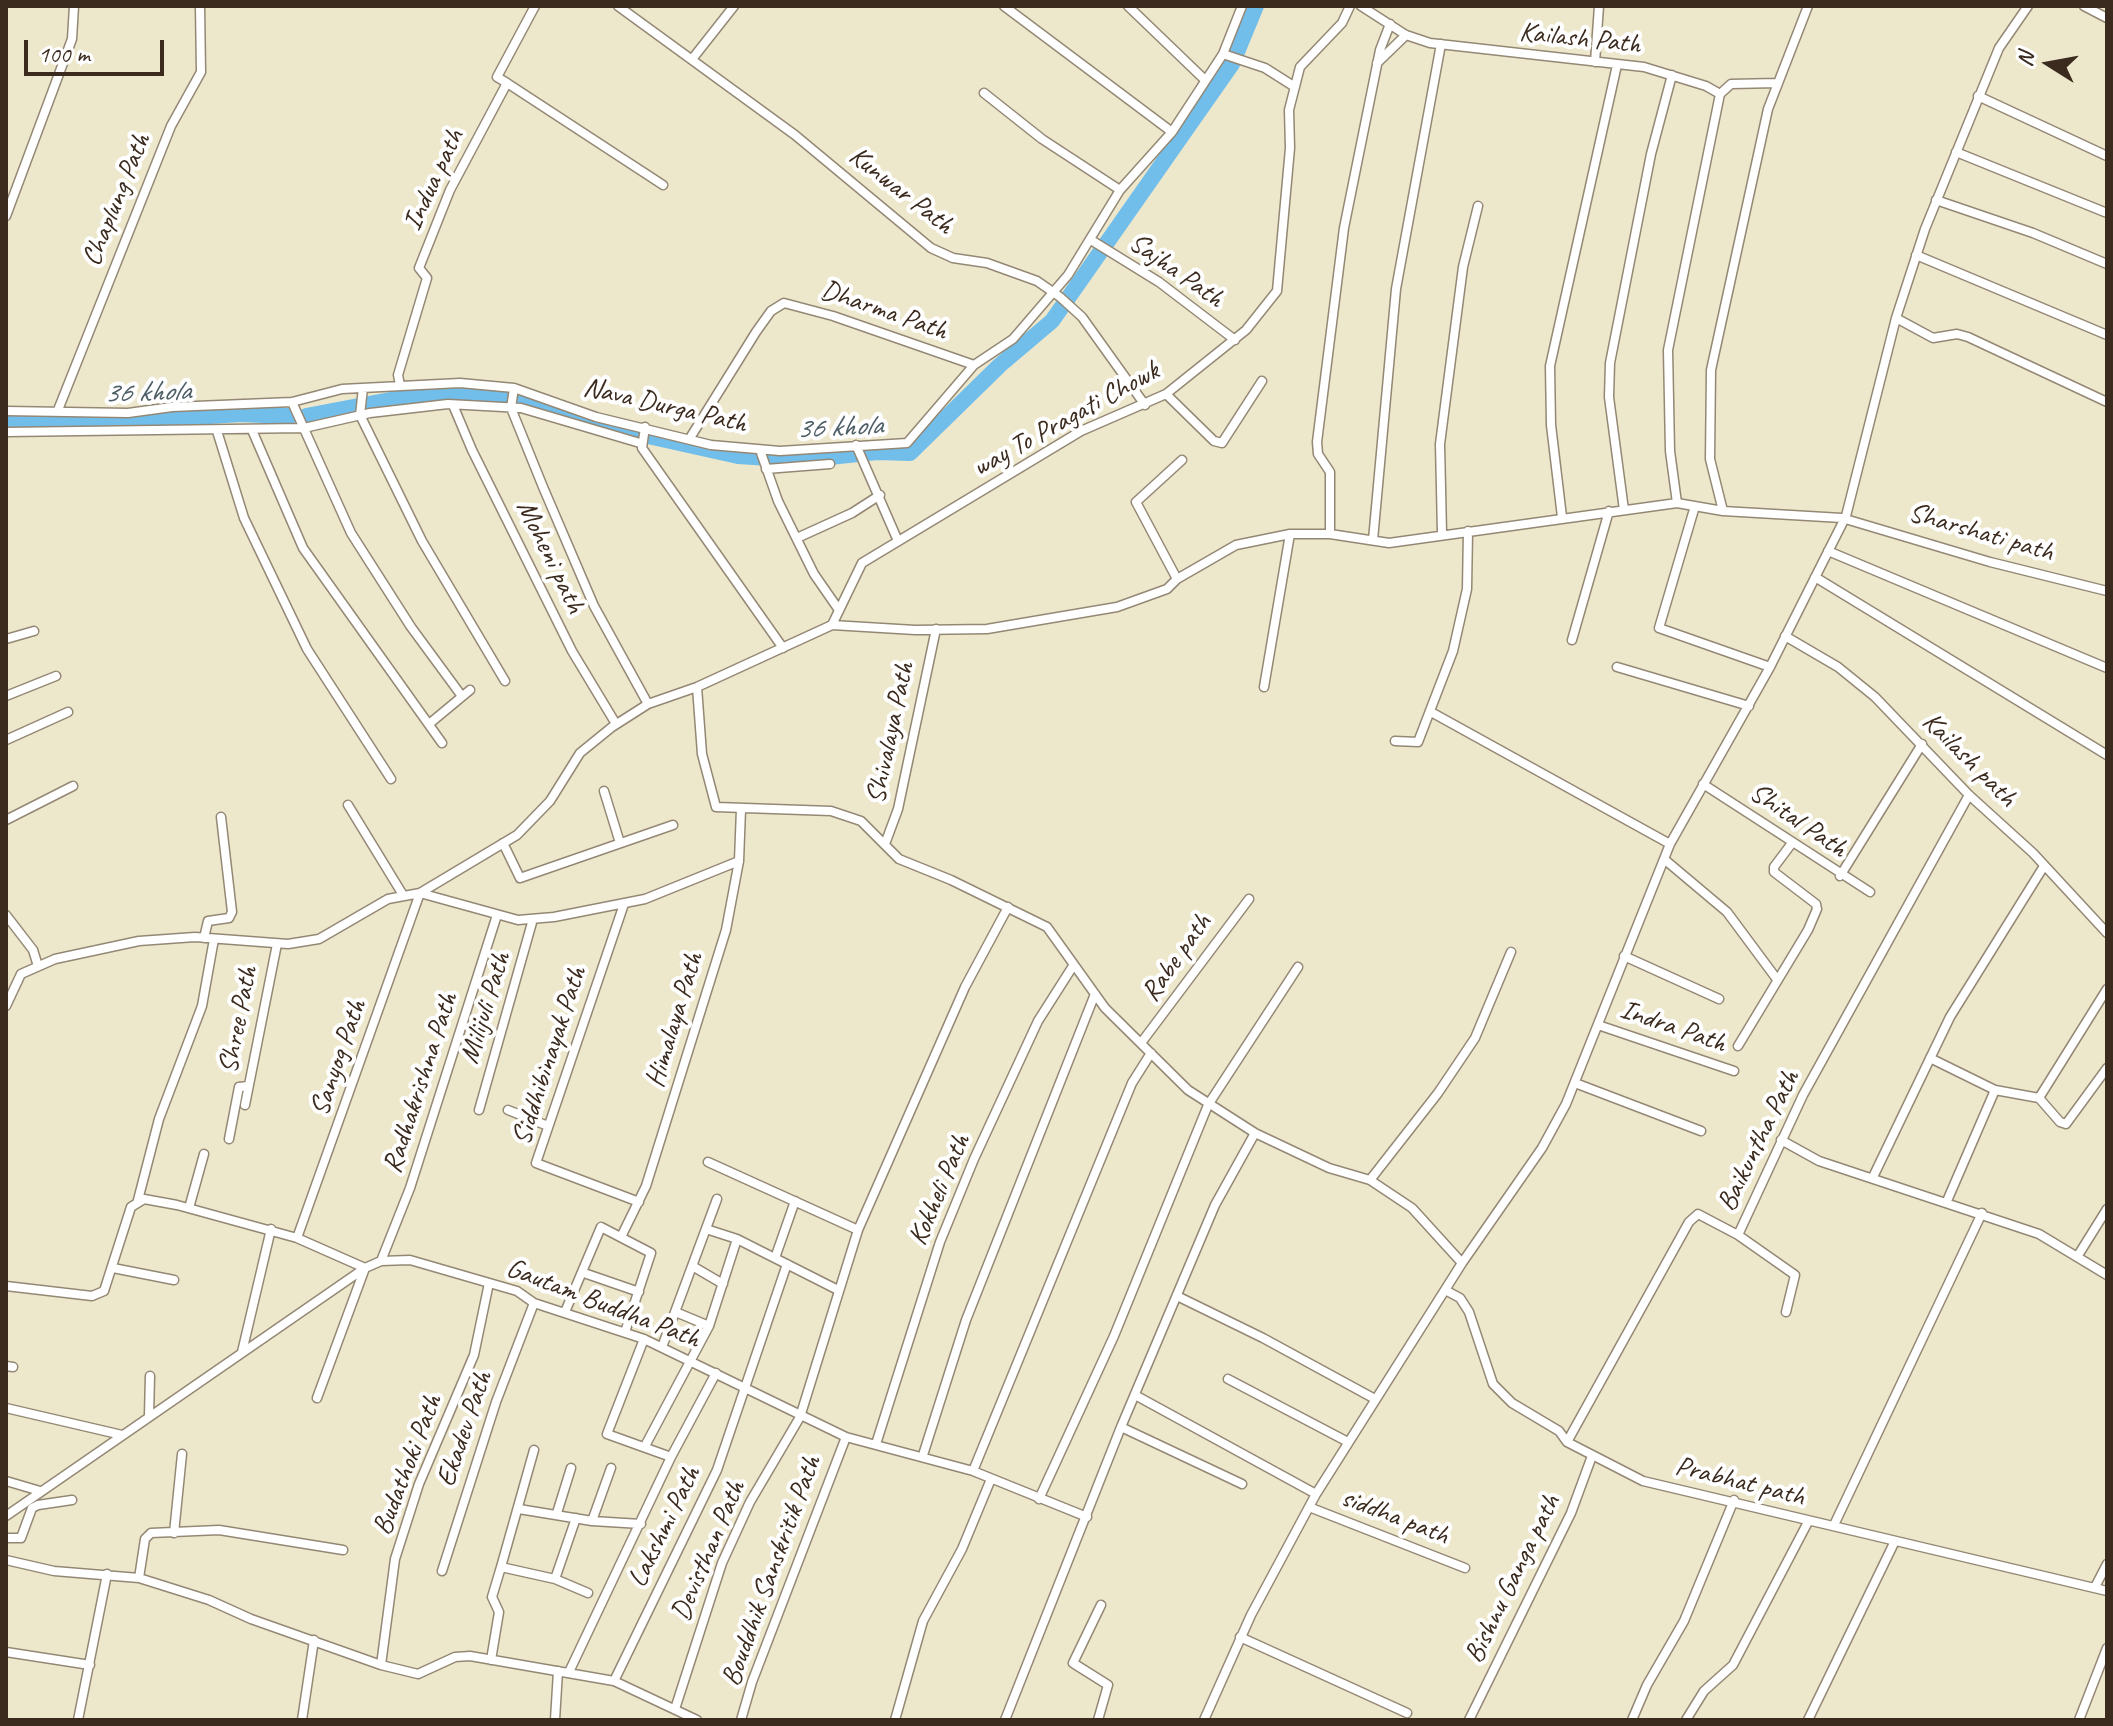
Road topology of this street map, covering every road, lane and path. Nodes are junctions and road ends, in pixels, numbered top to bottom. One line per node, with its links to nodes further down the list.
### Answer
1 (74, 6): 42 (street)
2 (200, 6): 61 (street, Chaplung Path)
3 (535, 6): 28 (street, Indua path)
4 (618, 6): 16 (street, Kunwar Path)
5 (642, 6): 16 (street)
6 (734, 6): 22 (street)
7 (1004, 6): 34 (street)
8 (1128, 6): 27 (street)
9 (1350, 6): 30 (street, way To Pragati Chowk)
10 (1361, 6): 18 (street, Kailash Path)
11 (1599, 6): 23 (street)
12 (1808, 6): 29 (street)
13 (2028, 6): 33 (street)
14 (2084, 6): 17 (street)
15 (1240, 7): 21 (street, Nava Durga Path)
16 (633, 16): 22 (street, Kunwar Path)
17 (2107, 18)
18 (1390, 24): 19 (street, Kailash Path); 24 (street)
19 (1406, 35): 20 (street, Kailash Path); 24 (street)
20 (1441, 44): 23 (street, Kailash Path); 89 (street)
21 (1223, 54): 27 (street, Nava Durga Path); 30 (street)
22 (693, 58): 46 (street, Kunwar Path)
23 (1595, 62): 25 (street, Kailash Path)
24 (1377, 64): 87 (street)
25 (1617, 65): 26 (street, Kailash Path); 82 (street)
26 (1672, 75): 32 (street, Kailash Path); 79 (street)
27 (1205, 80): 34 (street, Nava Durga Path)
28 (507, 83): 37 (street); 52 (street, Indua path)
29 (1777, 83): 32 (street); 81 (street)
30 (1295, 87): 49 (street, way To Pragati Chowk)
31 (984, 93): 38 (street)
32 (1720, 94): 77 (street)
33 (1978, 96): 35 (street); 36 (street)
34 (1172, 132): 38 (street, Nava Durga Path)
35 (1956, 152): 39 (street); 41 (street)
36 (2107, 156)
37 (663, 185)
38 (1120, 190): 43 (street, Nava Durga Path)
39 (1936, 200): 44 (street); 45 (street)
40 (1478, 206): 85 (street)
41 (2107, 213)
42 (6, 216)
43 (1091, 240): 46 (street, Nava Durga Path); 49 (street, Sajha Path)
44 (1916, 255): 47 (street); 48 (street)
45 (2107, 264)
46 (1052, 293): 50 (street, Nava Durga Path); 59 (street, Kunwar Path)
47 (1896, 318): 57 (street); 83 (street)
48 (2107, 335)
49 (1235, 340): 55 (street, way To Pragati Chowk)
50 (974, 365): 69 (street, Dharma Path); 71 (street, Nava Durga Path)
51 (1262, 381): 55 (street)
52 (400, 385): 53 (street, Nava Durga Path); 54 (street, Nava Durga Path)
53 (363, 388): 56 (street, Nava Durga Path); 63 (street)
54 (514, 388): 60 (street); 64 (street, Nava Durga Path)
55 (1166, 394): 59 (street, way To Pragati Chowk)
56 (292, 402): 61 (street, Nava Durga Path); 65 (street)
57 (2107, 402)
58 (453, 405): 60 (street); 63 (street); 118 (street, Moheni path)
59 (1145, 405): 90 (street, way To Pragati Chowk)
60 (511, 408): 70 (street); 113 (street)
61 (58, 410): 62 (street, Nava Durga Path)
62 (6, 411)
63 (360, 415): 65 (street); 107 (street)
64 (645, 427): 69 (street, Nava Durga Path); 70 (street)
65 (304, 428): 66 (street); 111 (street)
66 (252, 430): 67 (street); 117 (street)
67 (217, 431): 68 (street); 124 (street)
68 (6, 432)
69 (690, 438): 72 (street, Nava Durga Path)
70 (640, 443): 102 (street)
71 (856, 445): 72 (street, Nava Durga Path); 76 (street)
72 (760, 450): 75 (street)
73 (1182, 460): 93 (street)
74 (830, 464): 75 (street)
75 (766, 469): 88 (street)
76 (880, 495): 88 (street); 90 (street)
77 (1677, 503): 78 (street, Sharshati path); 79 (street, Sharshati path)
78 (1695, 506): 81 (street, Sharshati path); 104 (street)
79 (1624, 510): 80 (street, Sharshati path)
80 (1609, 511): 82 (street, Sharshati path); 101 (street)
81 (1723, 511): 83 (street, Sharshati path)
82 (1562, 517): 84 (street, Sharshati path)
83 (1842, 518): 91 (street); 94 (street, Sharshati path)
84 (1468, 531): 85 (street, Sharshati path); 116 (street)
85 (1442, 533): 89 (street, Sharshati path)
86 (1290, 534): 87 (street, Sharshati path); 93 (street, Sharshati path); 109 (street)
87 (1330, 534): 89 (street, Sharshati path)
88 (797, 538): 95 (street)
89 (1373, 540)
90 (898, 541): 95 (street, way To Pragati Chowk)
91 (1828, 551): 92 (street); 105 (street)
92 (1815, 577): 99 (street); 123 (street)
93 (1177, 579): 97 (street, Sharshati path)
94 (2107, 591)
95 (839, 610): 96 (street, way To Pragati Chowk)
96 (832, 625): 97 (street, Sharshati path); 102 (street)
97 (936, 629): 137 (street, Shivalaya Path)
98 (34, 631): 100 (street)
99 (1785, 636): 104 (street); 122 (street, Kailash path)
100 (6, 639)
101 (1572, 640)
102 (783, 648): 108 (street)
103 (1617, 667): 114 (street)
104 (1770, 667): 114 (street)
105 (2107, 668)
106 (56, 676): 112 (street)
107 (505, 681)
108 (697, 687): 113 (street); 130 (street)
109 (1264, 687)
110 (470, 690): 111 (street)
111 (461, 695): 117 (street)
112 (6, 696)
113 (648, 704): 118 (street)
114 (1749, 706): 125 (street)
115 (68, 712): 119 (street)
116 (1431, 712): 120 (street); 138 (street)
117 (429, 724): 121 (street)
118 (616, 724): 134 (street)
119 (6, 740)
120 (1395, 741)
121 (442, 743)
122 (1922, 744): 128 (street, Kailash path); 142 (street)
123 (2107, 755)
124 (391, 779)
125 (1703, 784): 136 (street, Shital Path); 138 (street)
126 (73, 786): 132 (street)
127 (604, 791): 135 (street)
128 (1969, 795): 141 (street, Kailash path); 184 (street, Baikuntha Path)
129 (348, 805): 145 (street)
130 (741, 809): 137 (street); 140 (street, Himalaya Path)
131 (221, 817): 153 (street)
132 (6, 820)
133 (673, 825): 135 (street)
134 (503, 843): 135 (street); 144 (street)
135 (620, 843)
136 (1792, 843): 142 (street, Shital Path); 160 (street)
137 (885, 844): 148 (street)
138 (1670, 844): 139 (street)
139 (1664, 859): 156 (street); 160 (street)
140 (739, 861): 147 (street); 193 (street, Himalaya Path)
141 (2044, 866): 152 (street, Kailash path); 169 (street)
142 (1840, 876): 143 (street, Shital Path)
143 (1870, 892)
144 (420, 893): 145 (street); 150 (street); 202 (street, Sanyog Path)
145 (403, 895): 154 (street)
146 (1249, 899): 166 (street, Rabe path)
147 (624, 904): 151 (street); 180 (street, Siddhibinayak Path)
148 (1008, 907): 158 (street); 199 (street, Devisthan Path)
149 (6, 915): 157 (street)
150 (497, 915): 151 (street); 206 (street, Radhakrishna Path)
151 (533, 919): 178 (street, Milijuli Path)
152 (2107, 933)
153 (209, 939): 154 (street); 157 (street); 190 (street)
154 (277, 944): 173 (street, Shree Path)
155 (1511, 952): 188 (street)
156 (1624, 956): 163 (street); 165 (street)
157 (38, 966): 164 (street)
158 (1073, 966): 162 (street); 247 (street, Kokheli Path)
159 (1298, 967): 177 (street)
160 (1776, 978): 167 (street)
161 (2107, 989): 175 (street)
162 (1095, 994): 166 (street); 251 (street)
163 (1719, 999)
164 (6, 1006)
165 (1598, 1025): 171 (street, Indra Path); 172 (street)
166 (1141, 1043): 168 (street)
167 (1738, 1046)
168 (1151, 1053): 177 (street); 256 (street)
169 (1930, 1058): 174 (street); 187 (street)
170 (2107, 1068): 175 (street)
171 (1734, 1071)
172 (1575, 1083): 181 (street); 207 (street)
173 (248, 1086): 176 (street, Shree Path); 183 (street)
174 (1995, 1090): 175 (street); 192 (street)
175 (2039, 1098)
176 (245, 1105)
177 (1208, 1105): 182 (street); 262 (street)
178 (479, 1110)
179 (508, 1110): 180 (street)
180 (548, 1126): 193 (street, Siddhibinayak Path)
181 (1701, 1131)
182 (1255, 1133): 188 (street); 221 (street)
183 (229, 1139)
184 (1781, 1140): 187 (street); 200 (street, Baikuntha Path)
185 (204, 1154): 194 (street)
186 (708, 1162): 191 (street)
187 (1873, 1177): 192 (street)
188 (1370, 1180): 207 (street)
189 (717, 1199): 198 (street)
190 (138, 1200): 194 (street); 210 (street)
191 (795, 1201): 199 (street); 205 (street)
192 (1947, 1201): 196 (street)
193 (639, 1202): 201 (street, Himalaya Path)
194 (189, 1208): 197 (street)
195 (2107, 1209): 204 (street)
196 (1982, 1213): 204 (street); 275 (street)
197 (271, 1229): 202 (street); 230 (street)
198 (706, 1229): 203 (street); 209 (street)
199 (858, 1230): 218 (street, Devisthan Path)
200 (1738, 1235): 224 (street); 246 (street, Baikuntha Path)
201 (621, 1237): 212 (street); 220 (street)
202 (297, 1238): 211 (street)
203 (737, 1239): 205 (street); 216 (street)
204 (2077, 1257): 213 (street)
205 (775, 1258): 208 (street)
206 (381, 1261): 211 (street); 215 (street, Gautam Buddha Path)
207 (1462, 1263): 219 (street)
208 (787, 1264): 218 (street); 235 (street, Lakshmi Path)
209 (694, 1267): 216 (street); 225 (street)
210 (113, 1268): 214 (street); 217 (street)
211 (365, 1268): 230 (street); 237 (street)
212 (584, 1273): 220 (street); 223 (street)
213 (2107, 1275)
214 (174, 1280)
215 (489, 1283): 222 (street, Gautam Buddha Path); 298 (street, Budathoki Path)
216 (723, 1284): 226 (street)
217 (6, 1286)
218 (838, 1290): 241 (street, Devisthan Path)
219 (1447, 1291): 238 (street); 246 (street, Prabhat path)
220 (639, 1292): 227 (street)
221 (1177, 1296): 236 (street); 238 (street)
222 (534, 1303): 223 (street, Gautam Buddha Path); 284 (street, Ekadev Path)
223 (565, 1312): 227 (street, Gautam Buddha Path)
224 (1786, 1312)
225 (678, 1313): 226 (street); 229 (street)
226 (709, 1326): 231 (street)
227 (625, 1332): 228 (street, Gautam Buddha Path)
228 (644, 1339): 229 (street, Gautam Buddha Path); 248 (street)
229 (662, 1347): 231 (street, Gautam Buddha Path)
230 (241, 1353): 240 (street)
231 (690, 1362): 232 (street, Gautam Buddha Path); 248 (street)
232 (716, 1373): 235 (street, Gautam Buddha Path); 253 (street, Lakshmi Path)
233 (150, 1376): 240 (street)
234 (1228, 1379): 245 (street)
235 (747, 1388): 241 (street, Gautam Buddha Path); 301 (street, Lakshmi Path)
236 (1135, 1395): 242 (street); 261 (street)
237 (317, 1398)
238 (1375, 1399): 245 (street)
239 (6, 1408): 243 (street)
240 (149, 1415): 243 (street)
241 (800, 1417): 244 (street, Gautam Buddha Path); 302 (street, Devisthan Path)
242 (1121, 1427): 259 (street); 270 (street)
243 (122, 1435): 260 (street)
244 (846, 1437): 247 (street, Gautam Buddha Path); 308 (street, Bouddhik Sanskritik Path)
245 (1348, 1442): 261 (street)
246 (1567, 1442): 252 (street, Prabhat path)
247 (876, 1444): 251 (street, Gautam Buddha Path)
248 (645, 1446): 253 (street)
249 (534, 1450): 267 (street)
250 (182, 1454): 276 (street)
251 (923, 1455): 256 (street, Gautam Buddha Path)
252 (1592, 1456): 264 (street, Prabhat path); 313 (street, Bishnu Ganga path)
253 (671, 1457): 274 (street, Lakshmi Path)
254 (571, 1468): 268 (street)
255 (611, 1468): 272 (street)
256 (973, 1471): 257 (street, Gautam Buddha Path)
257 (991, 1479): 262 (street, Gautam Buddha Path); 309 (street)
258 (6, 1481): 260 (street)
259 (1242, 1484)
260 (40, 1491): 266 (street)
261 (1316, 1494): 265 (street)
262 (1039, 1499): 270 (street, Gautam Buddha Path)
263 (72, 1500): 277 (street)
264 (1734, 1500): 273 (street, Prabhat path); 314 (street)
265 (1309, 1507): 283 (street, siddha path); 292 (street)
266 (10, 1508): 269 (street)
267 (519, 1509): 268 (street); 282 (street)
268 (557, 1513): 271 (street)
269 (6, 1516)
270 (1087, 1517): 310 (street)
271 (576, 1518): 272 (street); 287 (street)
272 (592, 1521): 274 (street)
273 (1808, 1522): 275 (street, Prabhat path); 315 (street)
274 (641, 1524): 300 (street, Lakshmi Path)
275 (1834, 1525): 278 (street, Prabhat path)
276 (174, 1533): 279 (street); 286 (street)
277 (6, 1538)
278 (1895, 1541): 288 (street, Prabhat path); 316 (street)
279 (343, 1550)
280 (6, 1560): 285 (street)
281 (2107, 1564): 288 (street)
282 (501, 1567): 287 (street); 296 (street)
283 (1465, 1568)
284 (442, 1571)
285 (107, 1574): 286 (street); 297 (street)
286 (139, 1578): 293 (street)
287 (555, 1579): 290 (street)
288 (2095, 1587): 289 (street, Prabhat path)
289 (2107, 1591)
290 (588, 1593)
291 (1101, 1605): 311 (street)
292 (1240, 1637): 303 (street); 312 (street)
293 (314, 1640): 298 (street); 305 (street)
294 (2107, 1648): 317 (street)
295 (6, 1652): 297 (street)
296 (491, 1660): 298 (street); 299 (street)
297 (90, 1665): 304 (street)
298 (381, 1665)
299 (558, 1671): 300 (street); 306 (street)
300 (569, 1672): 301 (street)
301 (614, 1681): 302 (street)
302 (675, 1709): 307 (street)
303 (1407, 1713)
304 (78, 1720)
305 (302, 1720)
306 (555, 1720)
307 (697, 1720)
308 (741, 1720)
309 (895, 1720)
310 (1005, 1720)
311 (1098, 1720)
312 (1204, 1720)
313 (1469, 1720)
314 (1632, 1720)
315 (1686, 1720)
316 (1808, 1720)
317 (2079, 1720)

